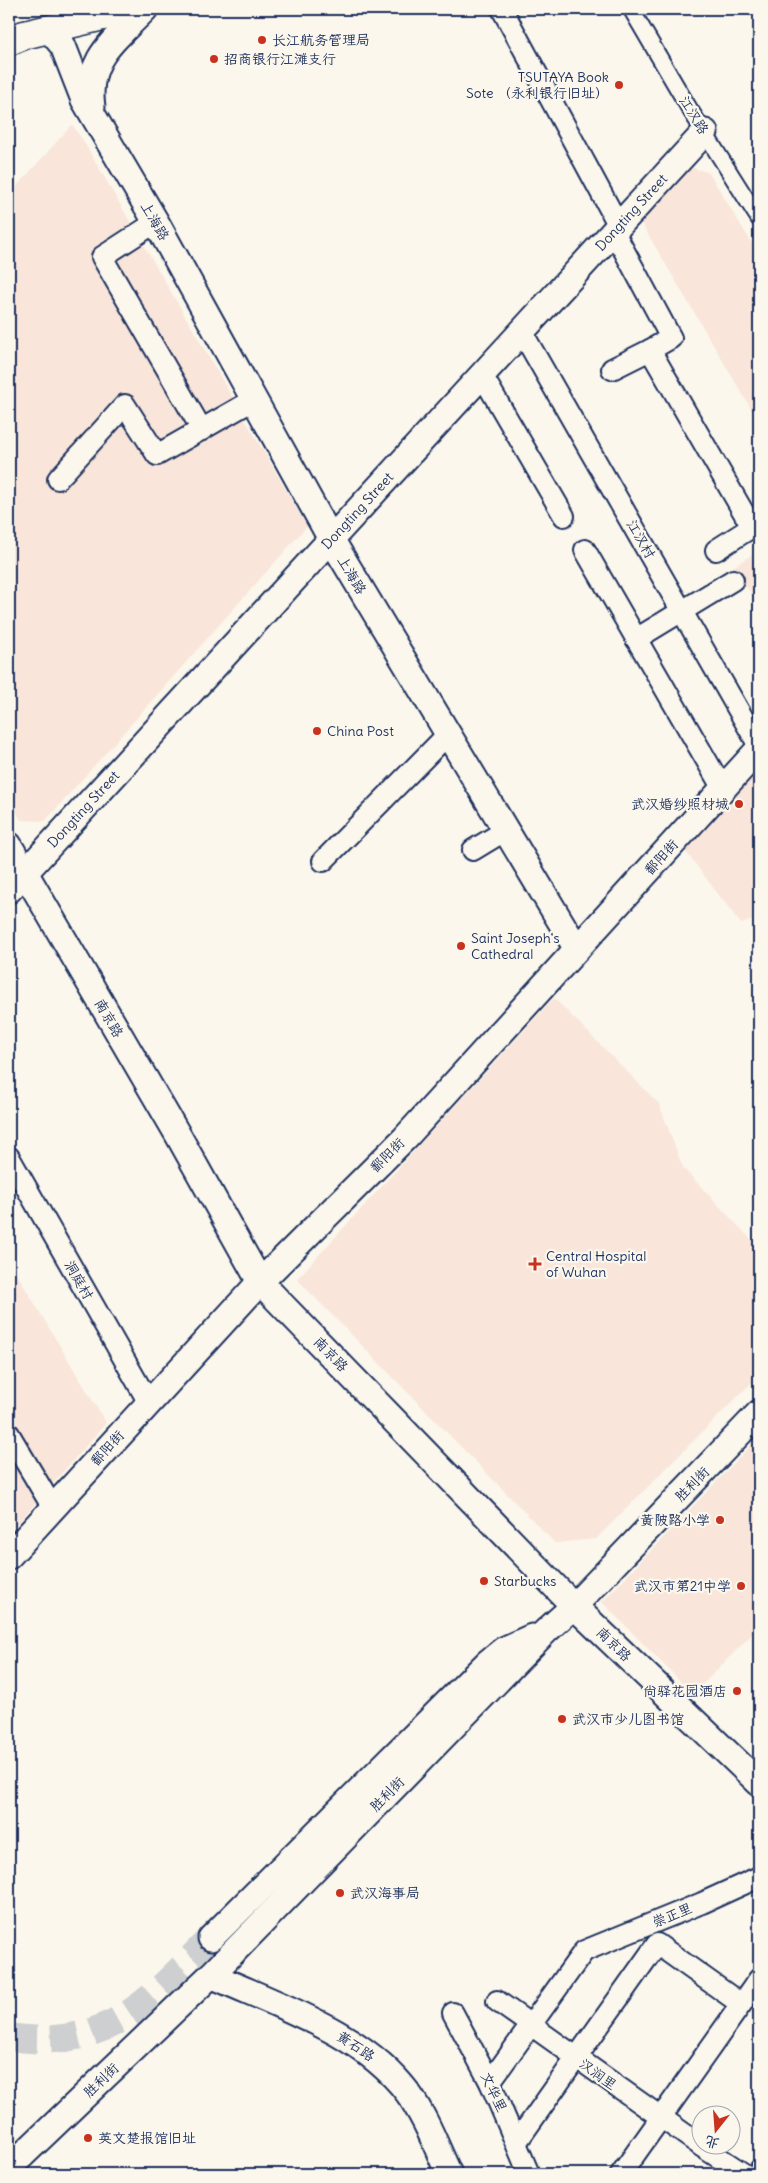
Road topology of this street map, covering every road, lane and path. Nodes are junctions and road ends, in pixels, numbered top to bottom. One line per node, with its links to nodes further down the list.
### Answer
1 (133, 9): 5 (main road)
2 (144, 9): 7 (street, 上海路)
3 (631, 9): 8 (street, 江汉路)
4 (504, 10): 11 (street)
5 (49, 29): 6 (main road); 7 (street, 上海路)
6 (9, 41)
7 (94, 117): 10 (street, 上海路)
8 (705, 132): 9 (street, 江汉路); 11 (street, Dongting Street)
9 (759, 219)
10 (156, 222): 16 (street, 上海路); 17 (street)
11 (617, 229): 12 (street, Dongting Street); 13 (street)
12 (522, 332): 15 (street, Dongting Street); 24 (street, 江汉村)
13 (650, 350): 14 (street); 22 (street)
14 (612, 369)
15 (482, 375): 19 (street); 20 (street, Dongting Street)
16 (255, 400): 17 (street); 20 (street, 上海路)
17 (202, 430): 18 (street)
18 (58, 479)
19 (564, 516)
20 (331, 540): 26 (street, 上海路); 34 (street, Dongting Street)
21 (585, 550): 25 (street)
22 (716, 550)
23 (733, 580): 24 (street)
24 (682, 611): 25 (street); 27 (street, 江汉村)
25 (636, 639): 29 (street)
26 (448, 734): 30 (street, 上海路); 33 (street)
27 (759, 746)
28 (759, 749): 29 (street, 鄱阳街)
29 (723, 790): 35 (street, 鄱阳街)
30 (506, 830): 32 (street); 35 (street, 上海路)
31 (9, 845): 34 (street, 南京路)
32 (473, 850)
33 (323, 861)
34 (17, 881): 37 (street, 南京路)
35 (577, 949): 37 (street, 鄱阳街)
36 (9, 1157): 38 (street, 洞庭村)
37 (260, 1282): 38 (street, 鄱阳街); 43 (street, 南京路)
38 (149, 1403): 41 (street, 鄱阳街)
39 (759, 1413): 43 (street, 胜利街)
40 (9, 1434): 41 (street)
41 (52, 1508): 42 (street, 鄱阳街)
42 (9, 1556)
43 (574, 1606): 44 (street, 胜利街); 45 (street, 南京路)
44 (546, 1631): 47 (street); 48 (street, 胜利街)
45 (759, 1783)
46 (759, 1877): 53 (street, 崇正里)
47 (212, 1938)
48 (212, 1975): 61 (street, 胜利街); 62 (street, 黄石路)
49 (759, 1979): 51 (street)
50 (497, 2001): 53 (street, 汉润里)
51 (741, 2004): 54 (street); 56 (street)
52 (453, 2013): 55 (street, 文华里)
53 (532, 2026): 54 (street, 汉润里); 55 (street)
54 (577, 2058): 56 (street, 汉润里); 58 (street)
55 (490, 2082): 58 (street, 文华里)
56 (661, 2118): 57 (street, 汉润里); 64 (street)
57 (690, 2138)
58 (516, 2143): 63 (street, 文华里)
59 (717, 2156): 65 (street, 汉润里)
60 (759, 2167): 66 (street)
61 (9, 2168)
62 (449, 2174)
63 (529, 2174)
64 (622, 2174)
65 (744, 2174)
66 (754, 2174)

